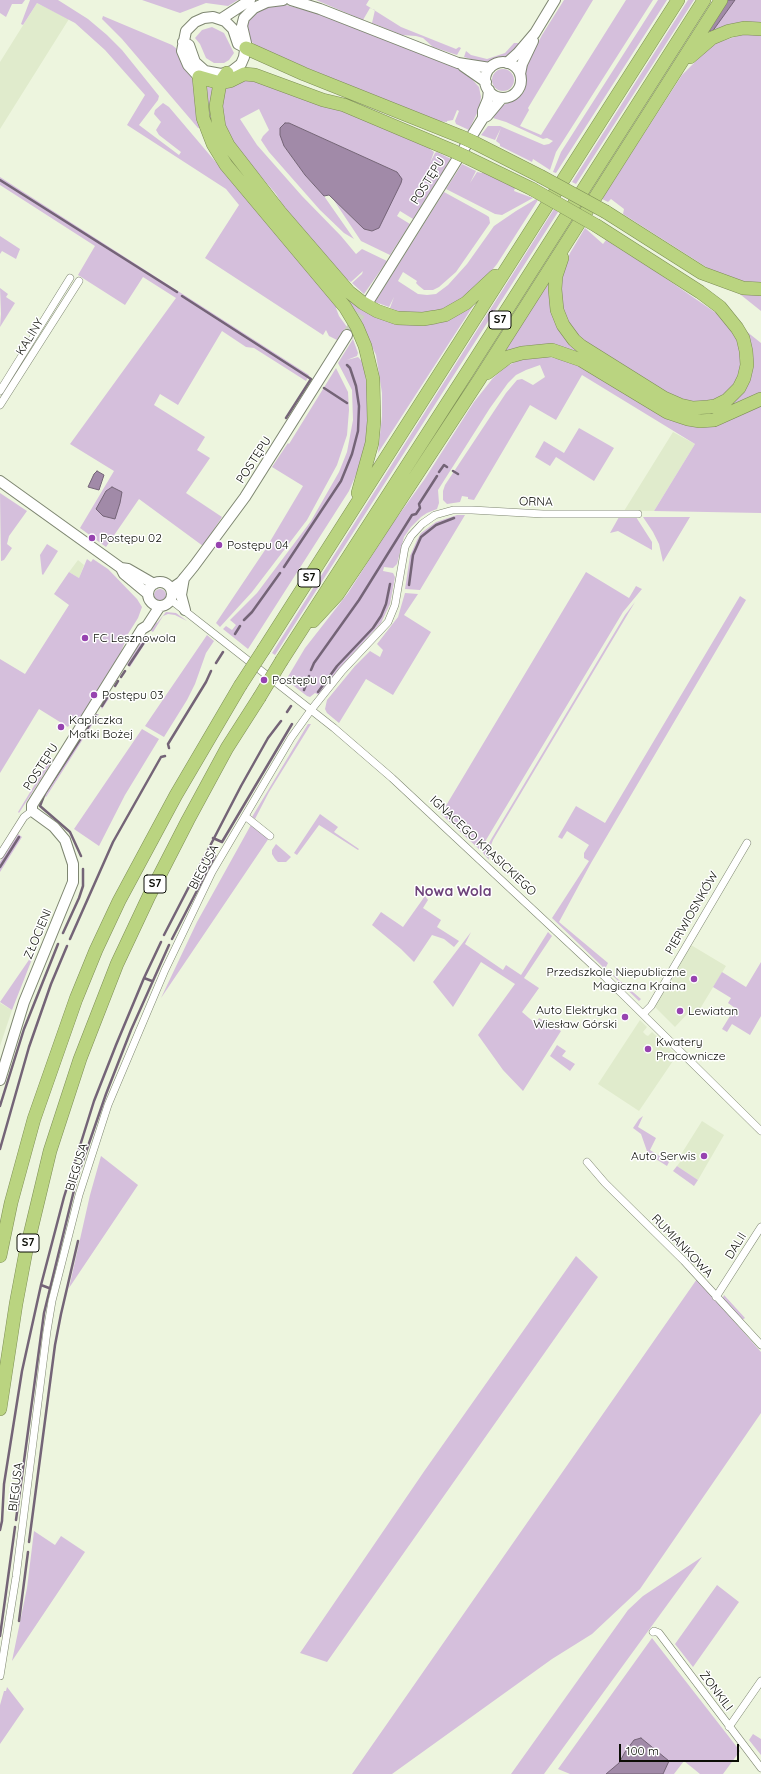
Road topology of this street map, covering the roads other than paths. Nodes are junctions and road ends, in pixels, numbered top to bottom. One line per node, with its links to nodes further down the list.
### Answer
1 (250, 0): 8 (street)
2 (282, 0): 12 (street)
3 (291, 0): 13 (street)
4 (555, 0): 10 (street)
5 (678, 0): 26 (highway, S7)
6 (704, 0): 49 (highway, S7)
7 (721, 0): 16 (highway)
8 (221, 19): 11 (street); 12 (street)
9 (761, 29): 16 (highway)
10 (535, 33): 14 (street); 18 (street)
11 (183, 42): 19 (street); 20 (street)
12 (246, 48): 15 (street); 29 (highway, bridge)
13 (458, 63): 17 (street); 21 (street)
14 (507, 63): 17 (street); 18 (street)
15 (241, 64): 20 (street); 23 (highway)
16 (679, 66): 25 (highway)
17 (490, 68): 21 (street)
18 (520, 74): 22 (street)
19 (199, 77): 20 (highway); 37 (highway)
20 (224, 78): 23 (highway); 26 (highway)
21 (487, 86): 22 (street); 24 (street, POSTĘPU)
22 (502, 98): 24 (street, POSTĘPU)
23 (344, 105): 25 (highway, bridge)
24 (483, 118): 30 (street, POSTĘPU)
25 (572, 234): 32 (highway)
26 (509, 263): 37 (highway, S7)
27 (70, 278): 33 (street, KALINY)
28 (79, 281): 35 (street, KALINY)
29 (761, 289)
30 (370, 299)
31 (347, 335): 41 (street, POSTĘPU)
32 (479, 380): 34 (highway); 49 (highway)
33 (0, 391)
34 (761, 399)
35 (0, 405)
36 (0, 481): 40 (street)
37 (354, 508): 61 (highway, S7, bridge)
38 (638, 514): 39 (street, ORNA)
39 (435, 515): 50 (street, BIEGUSA)
40 (121, 568): 42 (street); 44 (street)
41 (184, 578): 43 (street, POSTĘPU); 47 (street)
42 (154, 584): 43 (street); 44 (street)
43 (171, 589): 45 (street)
44 (149, 598): 46 (street); 48 (street, POSTĘPU)
45 (171, 600): 46 (street); 47 (street, IGNACEGO KRASICKIEGO)
46 (160, 606): 48 (street, POSTĘPU)
47 (185, 610): 50 (street, IGNACEGO KRASICKIEGO)
48 (142, 629): 51 (street, POSTĘPU)
49 (296, 639): 64 (highway, S7, bridge)
50 (311, 710): 52 (street, BIEGUSA); 56 (street, IGNACEGO KRASICKIEGO)
51 (32, 811): 55 (street, POSTĘPU); 57 (street, ZŁOCIENI)
52 (245, 816): 53 (street); 66 (street, BIEGUSA)
53 (270, 836)
54 (747, 843): 56 (street, PIERWIOSNKÓW)
55 (0, 855)
56 (643, 1014): 58 (street, IGNACEGO KRASICKIEGO)
57 (0, 1080)
58 (761, 1131)
59 (586, 1162): 62 (street, RUMIANKOWA)
60 (761, 1227): 62 (street, DALII)
61 (0, 1256)
62 (716, 1297): 63 (street, RUMIANKOWA)
63 (761, 1345)
64 (0, 1409)
65 (653, 1632): 68 (street, ŻONKILI)
66 (0, 1676)
67 (761, 1681): 68 (street)
68 (730, 1727): 69 (street, ŻONKILI)
69 (761, 1768)

